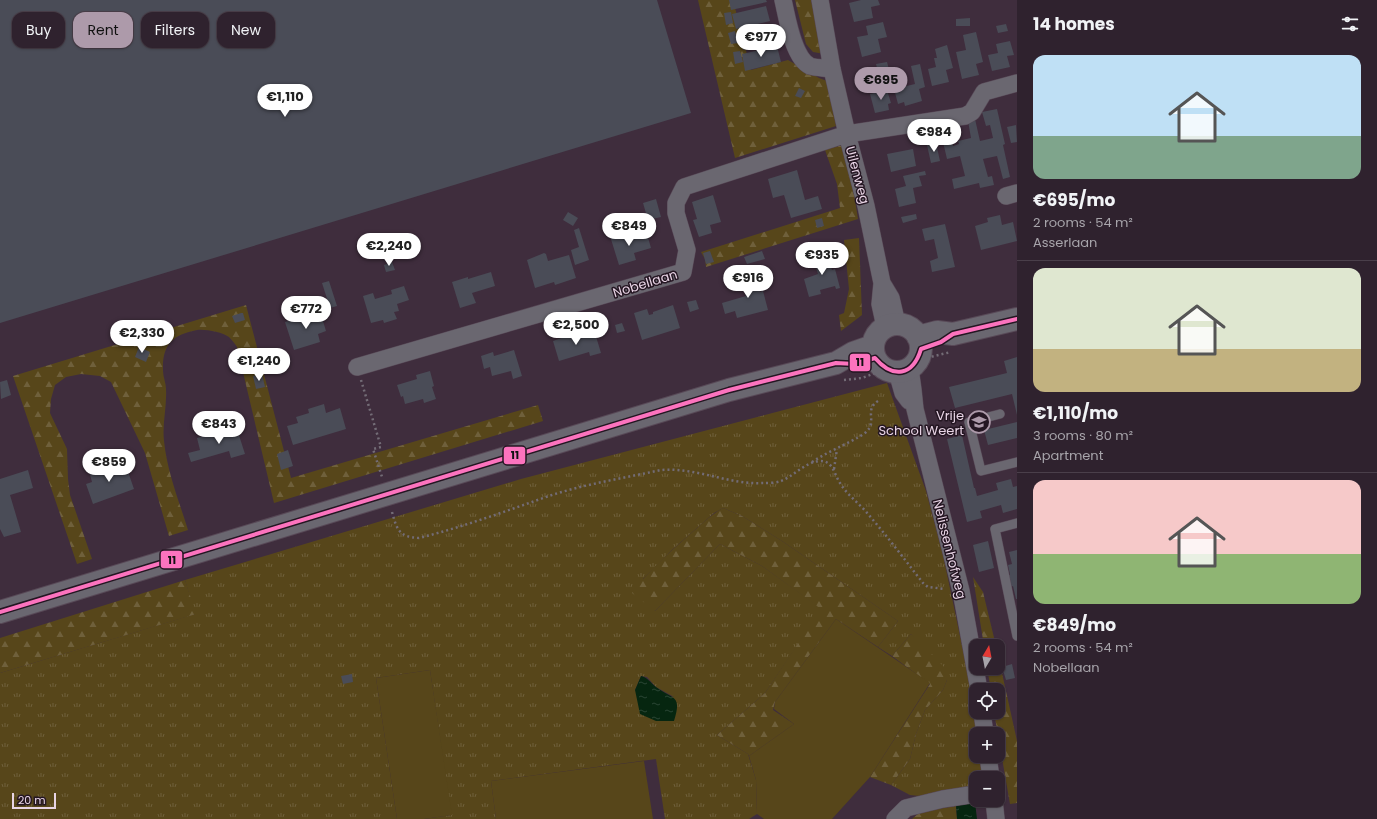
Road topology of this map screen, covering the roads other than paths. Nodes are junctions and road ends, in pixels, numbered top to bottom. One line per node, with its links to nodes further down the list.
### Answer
1 (783, 0): 3 (street)
2 (820, 0): 3 (street, Uilenweg)
3 (832, 69): 5 (street, Uilenweg)
4 (1017, 83): 5 (street)
5 (847, 134): 7 (street, Uilenweg); 9 (street, Nobellaan)
6 (1017, 319): 8 (street)
7 (891, 326): 8 (street); 8 (street)
8 (904, 357): 13 (street); 15 (street, Nelissenhofweg)
9 (357, 367)
10 (1000, 414): 11 (lane)
11 (1017, 462)
12 (1017, 523): 14 (lane)
13 (0, 612)
14 (1017, 636)
15 (978, 683)
16 (969, 795): 18 (street)
17 (995, 807): 19 (street)
18 (895, 819)
19 (996, 819)

